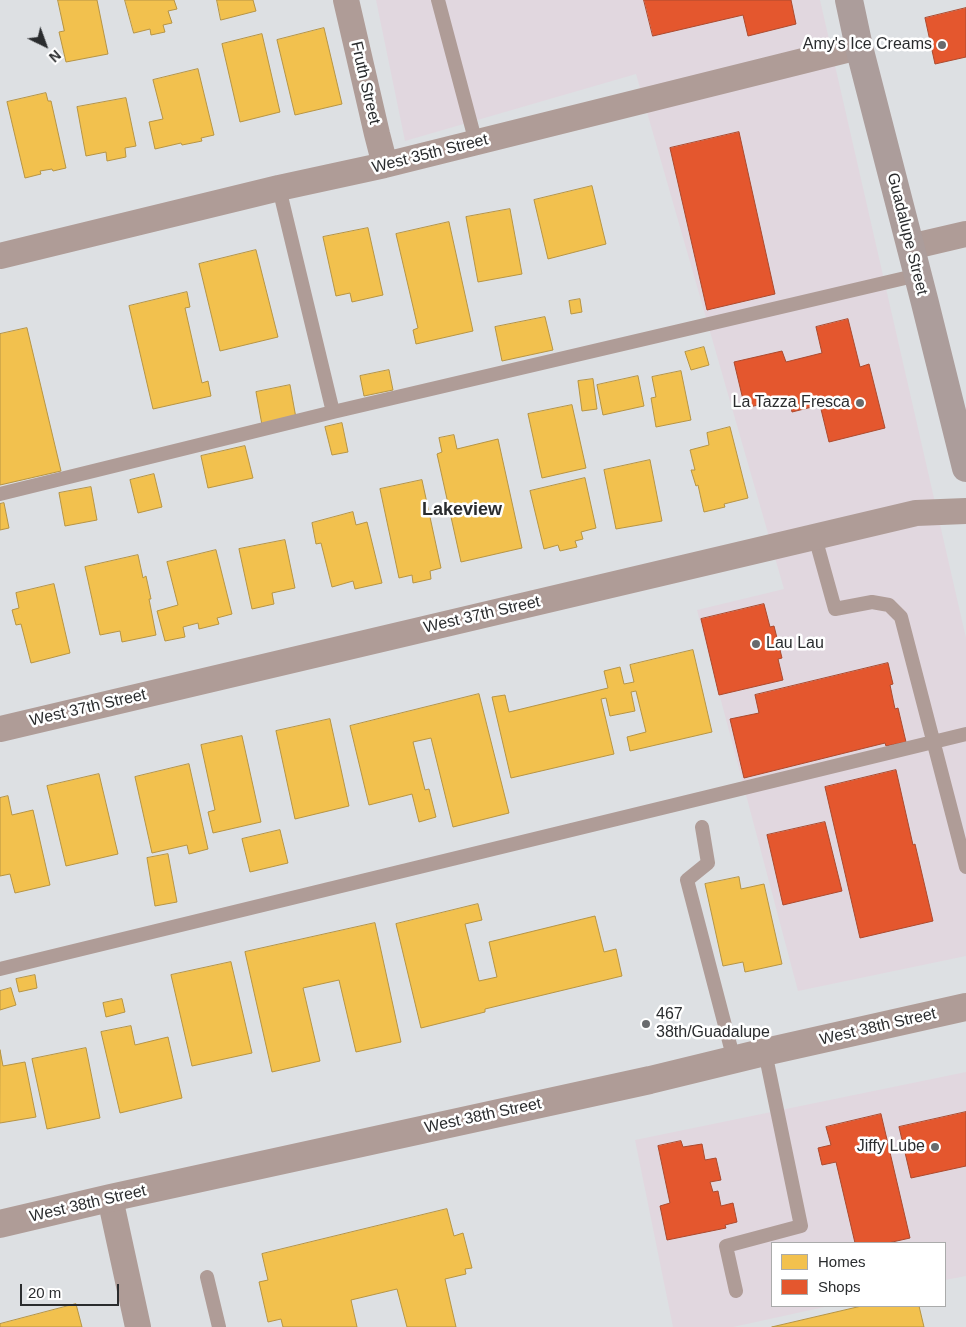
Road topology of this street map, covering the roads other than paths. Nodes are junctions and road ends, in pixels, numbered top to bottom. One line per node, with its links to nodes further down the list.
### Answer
1 (346, 0): 6 (street, Fruth Street)
2 (438, 0): 5 (lane)
3 (849, 0): 4 (main road, Guadalupe Street)
4 (859, 47): 5 (street, West 35th Street); 9 (main road, Guadalupe Street)
5 (476, 143): 6 (street, West 35th Street)
6 (385, 165): 7 (street, West 35th Street)
7 (279, 188): 10 (street, West 35th Street); 12 (lane)
8 (966, 234): 9 (street)
9 (910, 247): 11 (main road, Guadalupe Street)
10 (0, 256)
11 (918, 275): 12 (lane); 13 (main road, Guadalupe Street)
12 (333, 412): 14 (lane)
13 (966, 468)
14 (0, 494)
15 (966, 511): 16 (street, West 37th Street)
16 (815, 537): 17 (street, West 37th Street); 19 (lane)
17 (0, 728)
18 (966, 734): 19 (lane)
19 (933, 742): 21 (lane); 22 (lane)
20 (702, 827): 25 (lane)
21 (966, 867)
22 (0, 969)
23 (966, 1007): 24 (street, West 38th Street)
24 (765, 1052): 25 (street, West 38th Street); 29 (lane)
25 (734, 1060): 26 (street, West 38th Street)
26 (110, 1198): 27 (street, West 38th Street); 30 (street)
27 (0, 1224)
28 (207, 1277): 31 (lane)
29 (736, 1291)
30 (138, 1327)
31 (219, 1327)

